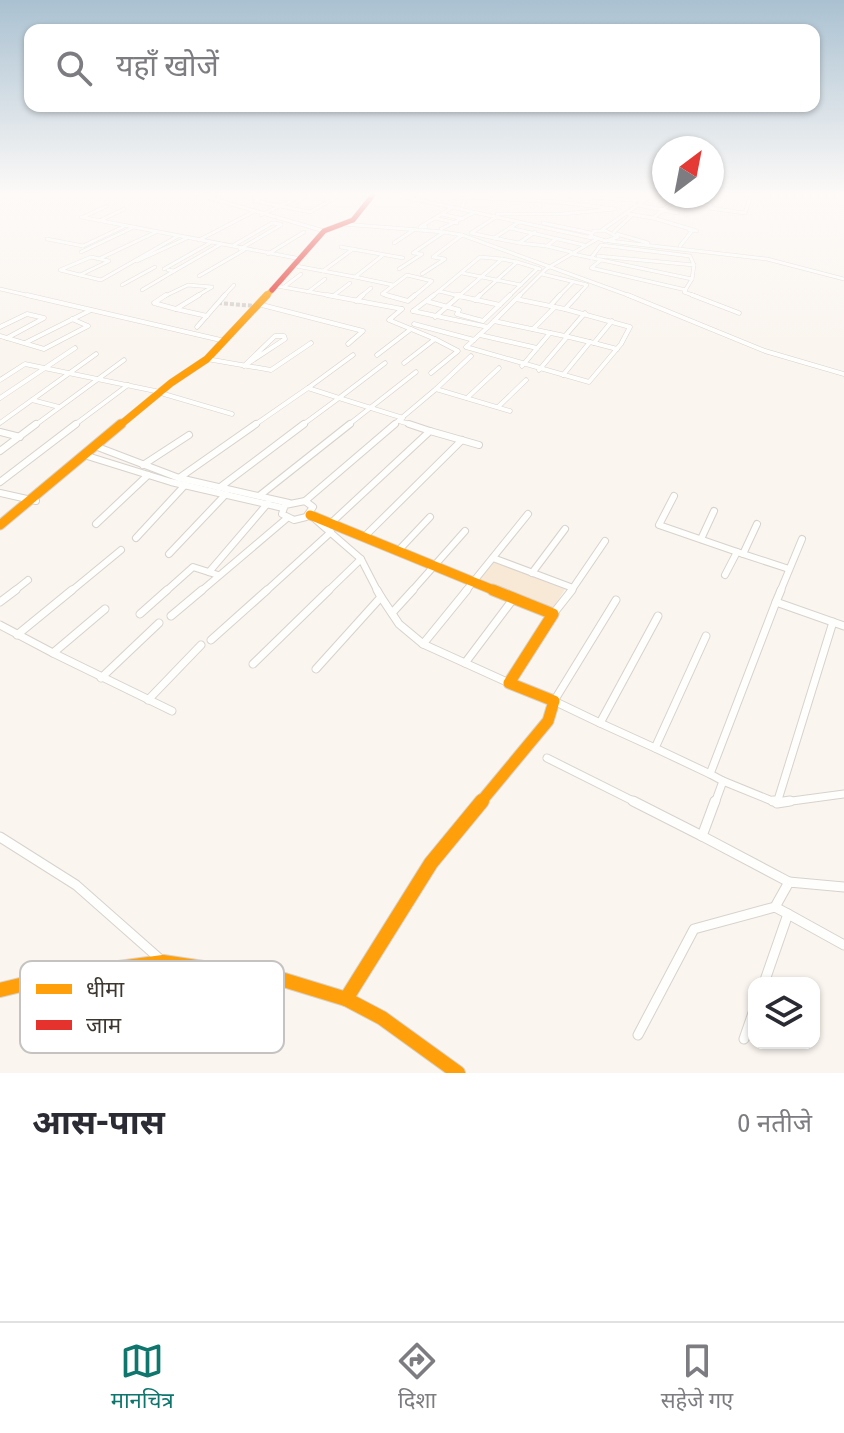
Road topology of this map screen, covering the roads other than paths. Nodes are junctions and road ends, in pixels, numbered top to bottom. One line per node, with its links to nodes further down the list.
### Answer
1 (78, 245): 23 (street)
2 (96, 245): 27 (street)
3 (128, 245): 39 (street)
4 (167, 245): 44 (street)
5 (167, 245): 44 (street)
6 (198, 245): 55 (street)
7 (219, 245): 57 (street)
8 (226, 245): 28 (street)
9 (234, 245): 28 (street)
10 (248, 245): 28 (street)
11 (283, 245): 33 (street)
12 (313, 245): 46 (street)
13 (425, 245): 35 (street)
14 (449, 245): 38 (street)
15 (493, 245): 31 (street)
16 (538, 245): 24 (street)
17 (582, 245): 34 (street)
18 (584, 245): 34 (street)
19 (601, 245): 37 (street)
20 (626, 245): 48 (street)
21 (647, 245): 30 (street)
22 (672, 245): 25 (street)
23 (83, 246): 27 (street)
24 (547, 246): 34 (street)
25 (680, 246): 30 (street)
26 (341, 247): 29 (street)
27 (91, 248): 32 (street)
28 (242, 249): 33 (street); 66 (street)
29 (353, 249): 36 (street); 58 (street)
30 (697, 249): 53 (street); 54 (street)
31 (511, 251): 41 (street); 47 (street)
32 (81, 252)
33 (270, 253): 46 (street)
34 (571, 253): 37 (street); 47 (street)
35 (422, 254): 38 (street); 56 (street)
36 (383, 255): 40 (street); 68 (street)
37 (592, 256): 42 (street); 48 (street)
38 (433, 257): 63 (street)
39 (101, 258): 43 (street); 64 (street)
40 (403, 258)
41 (502, 259): 45 (street); 60 (street); 69 (street)
42 (601, 260): 50 (street); 65 (street)
43 (109, 261): 49 (street); 64 (street)
44 (136, 262): 49 (street); 51 (street)
45 (517, 262): 52 (street); 72 (street)
46 (298, 264): 58 (street); 81 (street)
47 (555, 264): 59 (street); 148 (street)
48 (694, 265): 71 (street)
49 (129, 266): 64 (street)
50 (631, 266): 61 (street); 65 (street)
51 (155, 267): 55 (street); 76 (street)
52 (538, 268): 59 (street); 79 (street)
53 (806, 268): 54 (street); 62 (street)
54 (817, 268): 62 (street)
55 (164, 269): 57 (street)
56 (399, 269)
57 (174, 271): 85 (street)
58 (323, 271): 68 (street)
59 (543, 272): 73 (street); 82 (street)
60 (462, 273): 69 (street); 88 (street)
61 (661, 273): 71 (street); 74 (street)
62 (829, 273): 67 (street)
63 (422, 274)
64 (80, 275)
65 (619, 275): 74 (street)
66 (199, 276)
67 (843, 276)
68 (355, 277): 78 (street)
69 (482, 277): 72 (street); 91 (street)
70 (325, 279): 89 (street)
71 (692, 279): 87 (street)
72 (495, 280): 79 (street); 93 (street)
73 (573, 282): 98 (street); 102 (street)
74 (650, 282): 87 (street)
75 (350, 283): 90 (street)
76 (122, 285)
77 (234, 285): 86 (street)
78 (393, 285): 78 (street)
79 (521, 285): 82 (street); 97 (street)
80 (212, 287): 86 (street); 101 (street); 101 (street)
81 (280, 287): 89 (street); 96 (street)
82 (529, 287): 92 (street)
83 (371, 288): 94 (street)
84 (0, 289): 103 (street)
85 (142, 290)
86 (230, 290): 106 (street)
87 (686, 290): 105 (street)
88 (439, 291): 91 (street); 95 (street)
89 (308, 292): 90 (street)
90 (333, 296): 94 (street)
91 (459, 296): 93 (street); 99 (street)
92 (516, 299): 98 (street); 100 (street)
93 (475, 300): 97 (street)
94 (356, 301): 112 (street)
95 (426, 301): 99 (street); 107 (street)
96 (258, 304): 123 (street); 128 (street)
97 (499, 305): 100 (street); 109 (street)
98 (553, 306): 102 (street); 116 (street)
99 (447, 307): 107 (street); 109 (street)
100 (508, 307): 110 (street)
101 (176, 309): 106 (street)
102 (565, 309): 104 (street)
103 (91, 310): 108 (street); 123 (street)
104 (585, 313): 111 (street); 119 (street)
105 (739, 313)
106 (207, 316): 114 (street)
107 (435, 317): 115 (street)
108 (72, 319): 125 (street); 125 (street)
109 (483, 321): 110 (street)
110 (494, 321): 115 (street); 116 (street)
111 (612, 321): 127 (street); 131 (street)
112 (412, 326): 121 (street); 122 (street); 134 (street)
113 (0, 327): 120 (street)
114 (197, 327)
115 (488, 327): 118 (street)
116 (533, 329): 117 (street)
117 (550, 333): 119 (street); 130 (street)
118 (480, 335): 122 (street); 130 (street)
119 (566, 336): 127 (street); 144 (street)
120 (5, 337): 124 (street); 125 (street)
121 (435, 339): 139 (street); 147 (street)
122 (474, 340): 141 (street)
123 (225, 341): 136 (street)
124 (0, 343)
125 (25, 343)
126 (311, 343): 140 (street)
127 (592, 343): 131 (street); 149 (street)
128 (348, 344)
129 (75, 348): 143 (street)
130 (537, 348): 141 (street)
131 (617, 349): 149 (street)
132 (96, 354): 146 (street)
133 (353, 355): 154 (street)
134 (377, 355)
135 (471, 356): 155 (street)
136 (207, 359): 140 (street); 156 (street)
137 (124, 360): 150 (street)
138 (385, 363): 158 (street)
139 (404, 363)
140 (244, 366): 140 (street)
141 (522, 366): 144 (street)
142 (499, 368): 159 (street)
143 (45, 369): 146 (street); 151 (street); 157 (street)
144 (539, 370): 149 (street)
145 (416, 372): 163 (street)
146 (69, 373): 150 (street); 160 (street)
147 (431, 373)
148 (844, 374)
149 (563, 375)
150 (98, 379): 153 (street); 161 (street)
151 (0, 380)
152 (526, 380): 162 (street)
153 (128, 385): 156 (street); 180 (street)
154 (308, 388): 158 (street); 179 (street)
155 (436, 389): 159 (street); 166 (street)
156 (162, 393): 165 (street); 174 (street)
157 (0, 398)
158 (339, 398): 163 (street); 182 (street)
159 (467, 398): 162 (street)
160 (31, 400): 161 (street); 167 (street)
161 (59, 407): 171 (street)
162 (498, 407): 164 (street)
163 (370, 408): 166 (street); 186 (street)
164 (510, 411)
165 (232, 414)
166 (401, 420): 168 (street); 188 (street)
167 (0, 423)
168 (430, 431): 172 (street); 200 (street)
169 (0, 432): 171 (street)
170 (189, 435): 177 (street)
171 (20, 437): 175 (street)
172 (462, 440): 173 (street); 203 (street)
173 (479, 445)
174 (97, 447): 176 (street); 177 (street)
175 (0, 451)
176 (86, 456): 178 (street); 187 (street)
177 (143, 465): 178 (street)
178 (151, 472): 179 (street); 181 (street); 197 (street)
179 (179, 478): 182 (street)
180 (0, 482)
181 (185, 485): 184 (street); 204 (street)
182 (219, 488): 186 (street)
183 (0, 493): 187 (street)
184 (226, 494): 189 (street); 211 (street)
185 (674, 496): 205 (street)
186 (258, 497): 190 (street)
187 (34, 500): 199 (street)
188 (305, 501): 190 (street); 194 (street)
189 (268, 503): 191 (street); 216 (street)
190 (289, 503): 191 (street)
191 (283, 508): 196 (street)
192 (714, 511): 205 (street)
193 (528, 514): 212 (street)
194 (310, 515): 196 (street); 200 (street)
195 (430, 517): 209 (street)
196 (286, 519): 218 (street)
197 (96, 524)
198 (757, 524): 210 (street)
199 (0, 528)
200 (330, 528): 203 (street); 213 (street); 240 (street)
201 (565, 529): 217 (street)
202 (465, 531): 214 (street)
203 (364, 537): 209 (street)
204 (136, 538)
205 (701, 539): 210 (street)
206 (802, 539): 215 (street)
207 (605, 541): 222 (street)
208 (121, 550): 238 (street)
209 (398, 551): 214 (street)
210 (740, 553): 215 (street); 219 (street)
211 (169, 554)
212 (493, 558): 217 (street); 221 (street)
213 (361, 559): 223 (street); 245 (street)
214 (435, 566): 221 (street); 229 (street)
215 (789, 569): 227 (street)
216 (209, 572): 218 (street); 230 (street)
217 (532, 573): 222 (street)
218 (218, 575): 232 (street)
219 (725, 575)
220 (28, 580): 226 (street)
221 (474, 582): 224 (street); 241 (street)
222 (573, 588): 231 (street)
223 (381, 597): 229 (street); 246 (street)
224 (514, 598): 231 (street); 244 (street)
225 (616, 600): 250 (street)
226 (0, 602)
227 (776, 602): 234 (street); 255 (street)
228 (105, 609): 243 (street)
229 (392, 613): 241 (street)
230 (140, 614)
231 (553, 614): 248 (street)
232 (171, 616)
233 (658, 616): 252 (street)
234 (833, 622): 237 (street); 258 (street)
235 (159, 623): 247 (street)
236 (0, 625): 238 (street)
237 (844, 626)
238 (17, 635): 243 (street)
239 (706, 636): 253 (street)
240 (211, 640)
241 (423, 644): 244 (street)
242 (201, 645): 249 (street)
243 (53, 653): 247 (street)
244 (465, 663): 248 (street)
245 (253, 664)
246 (316, 669)
247 (101, 678): 249 (street)
248 (509, 683): 250 (street)
249 (148, 700): 251 (street)
250 (554, 701): 252 (street); 271 (street)
251 (172, 711)
252 (600, 723): 253 (street)
253 (655, 748): 255 (street)
254 (547, 758): 259 (street)
255 (710, 774): 256 (street)
256 (723, 781): 258 (street); 259 (street)
257 (844, 794): 258 (street)
258 (777, 803)
259 (702, 836): 261 (street)
260 (0, 837): 266 (street)
261 (789, 882): 262 (street); 263 (street)
262 (844, 887)
263 (775, 907): 264 (street); 273 (street)
264 (788, 914): 265 (street); 267 (street)
265 (844, 945)
266 (162, 961)
267 (766, 977)
268 (284, 980): 271 (street)
269 (20, 985): 270 (street)
270 (0, 990)
271 (346, 999): 275 (street)
272 (748, 1027): 274 (street)
273 (638, 1035)
274 (744, 1039)
275 (458, 1073)

